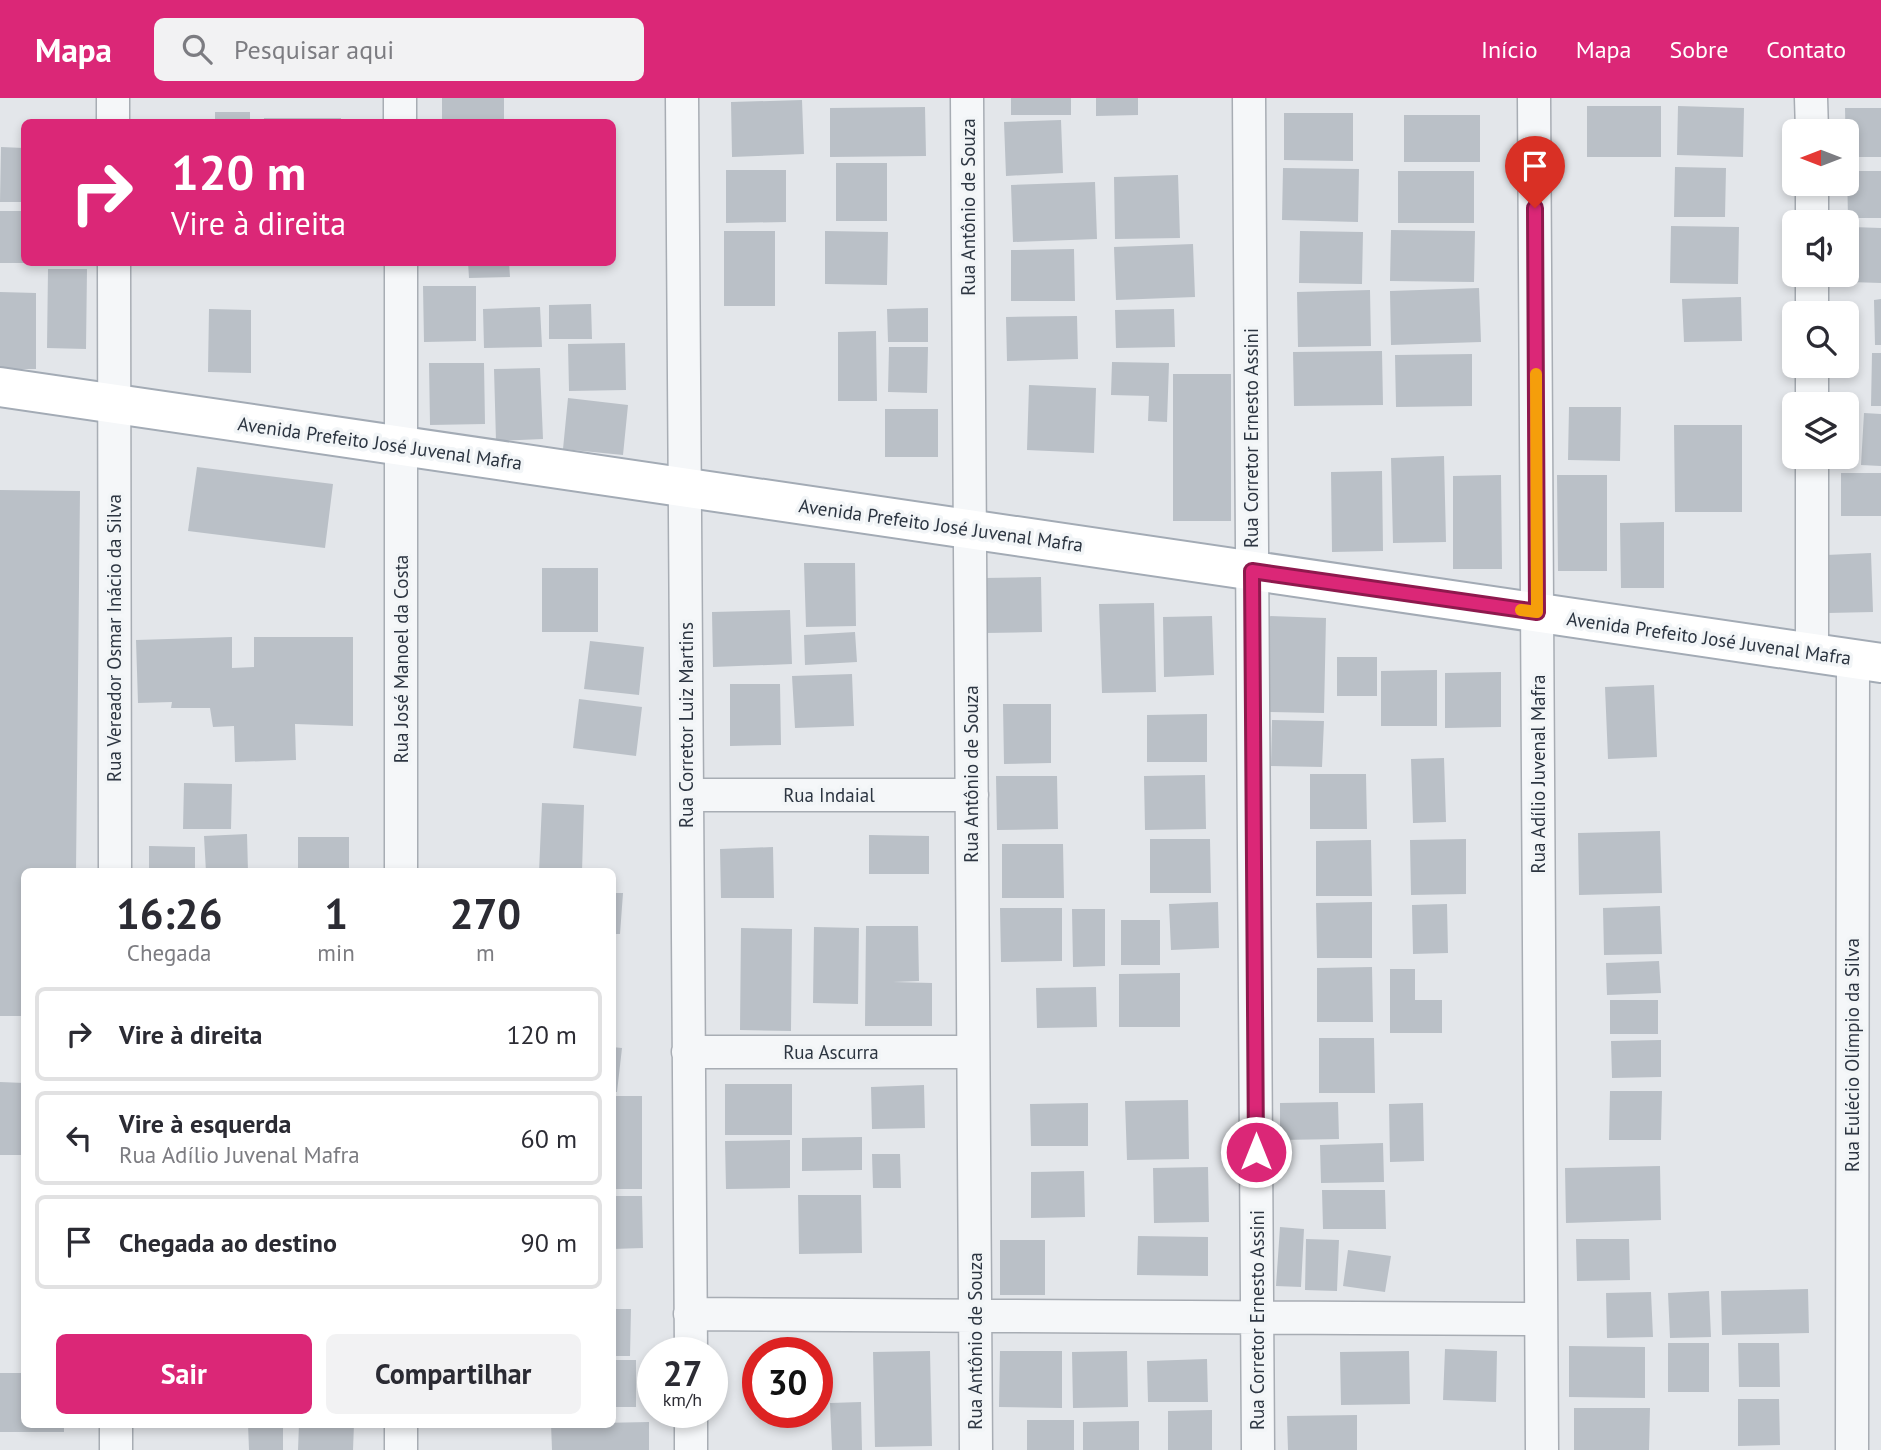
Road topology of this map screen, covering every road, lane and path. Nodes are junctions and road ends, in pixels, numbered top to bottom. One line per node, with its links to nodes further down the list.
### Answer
1 (113, 98): 8 (street)
2 (400, 98): 9 (street)
3 (682, 98): 17 (street, Rua Corretor Luiz Martins)
4 (967, 98): 18 (street, Rua Antônio de Souza)
5 (1249, 98): 19 (street, Rua Corretor Ernesto Assini)
6 (1534, 98): 20 (street, Rua Adílio Juvenal Mafra)
7 (1811, 98): 10 (street)
8 (113, 119)
9 (400, 119)
10 (1812, 119)
11 (114, 266): 14 (street, Rua Vereador Osmar Inácio da Silva)
12 (401, 266): 15 (street, Rua José Manoel da Costa)
13 (0, 387): 14 (main road, Avenida Prefeito José Juvenal Mafra)
14 (114, 404): 15 (main road, Avenida Prefeito José Juvenal Mafra); 25 (street, Rua Vereador Osmar Inácio da Silva)
15 (401, 446): 17 (main road, Avenida Prefeito José Juvenal Mafra); 26 (street, Rua José Manoel da Costa)
16 (1812, 469): 21 (street)
17 (685, 488): 18 (main road, Avenida Prefeito José Juvenal Mafra); 23 (street, Rua Corretor Luiz Martins)
18 (970, 529): 19 (main road, Avenida Prefeito José Juvenal Mafra); 24 (street, Rua Antônio de Souza)
19 (1252, 571): 20 (main road, Avenida Prefeito José Juvenal Mafra); 31 (street, Rua Corretor Ernesto Assini)
20 (1537, 612): 21 (main road, Avenida Prefeito José Juvenal Mafra); 32 (street, Rua Adílio Juvenal Mafra)
21 (1812, 653): 22 (main road, Avenida Prefeito José Juvenal Mafra)
22 (1867, 661): 43 (street, Rua Eulécio Olímpio da Silva)
23 (687, 795): 24 (street, Rua Indaial); 27 (street, Rua Corretor Luiz Martins)
24 (972, 795): 28 (street, Rua Antônio de Souza)
25 (114, 868)
26 (401, 868)
27 (688, 1052): 28 (street, Rua Ascurra); 29 (street, Rua Corretor Luiz Martins)
28 (973, 1052): 30 (street, Rua Antônio de Souza)
29 (690, 1314): 30 (street); 33 (street, Rua Corretor Luiz Martins)
30 (975, 1316): 31 (street); 40 (street, Rua Antônio de Souza)
31 (1257, 1317): 32 (street); 41 (street, Rua Corretor Ernesto Assini)
32 (1541, 1319): 42 (street, Rua Adílio Juvenal Mafra)
33 (691, 1337)
34 (116, 1428): 37 (street)
35 (401, 1428): 38 (street)
36 (691, 1428): 39 (street)
37 (116, 1450)
38 (401, 1450)
39 (691, 1450)
40 (976, 1450)
41 (1258, 1450)
42 (1542, 1450)
43 (1852, 1450)

